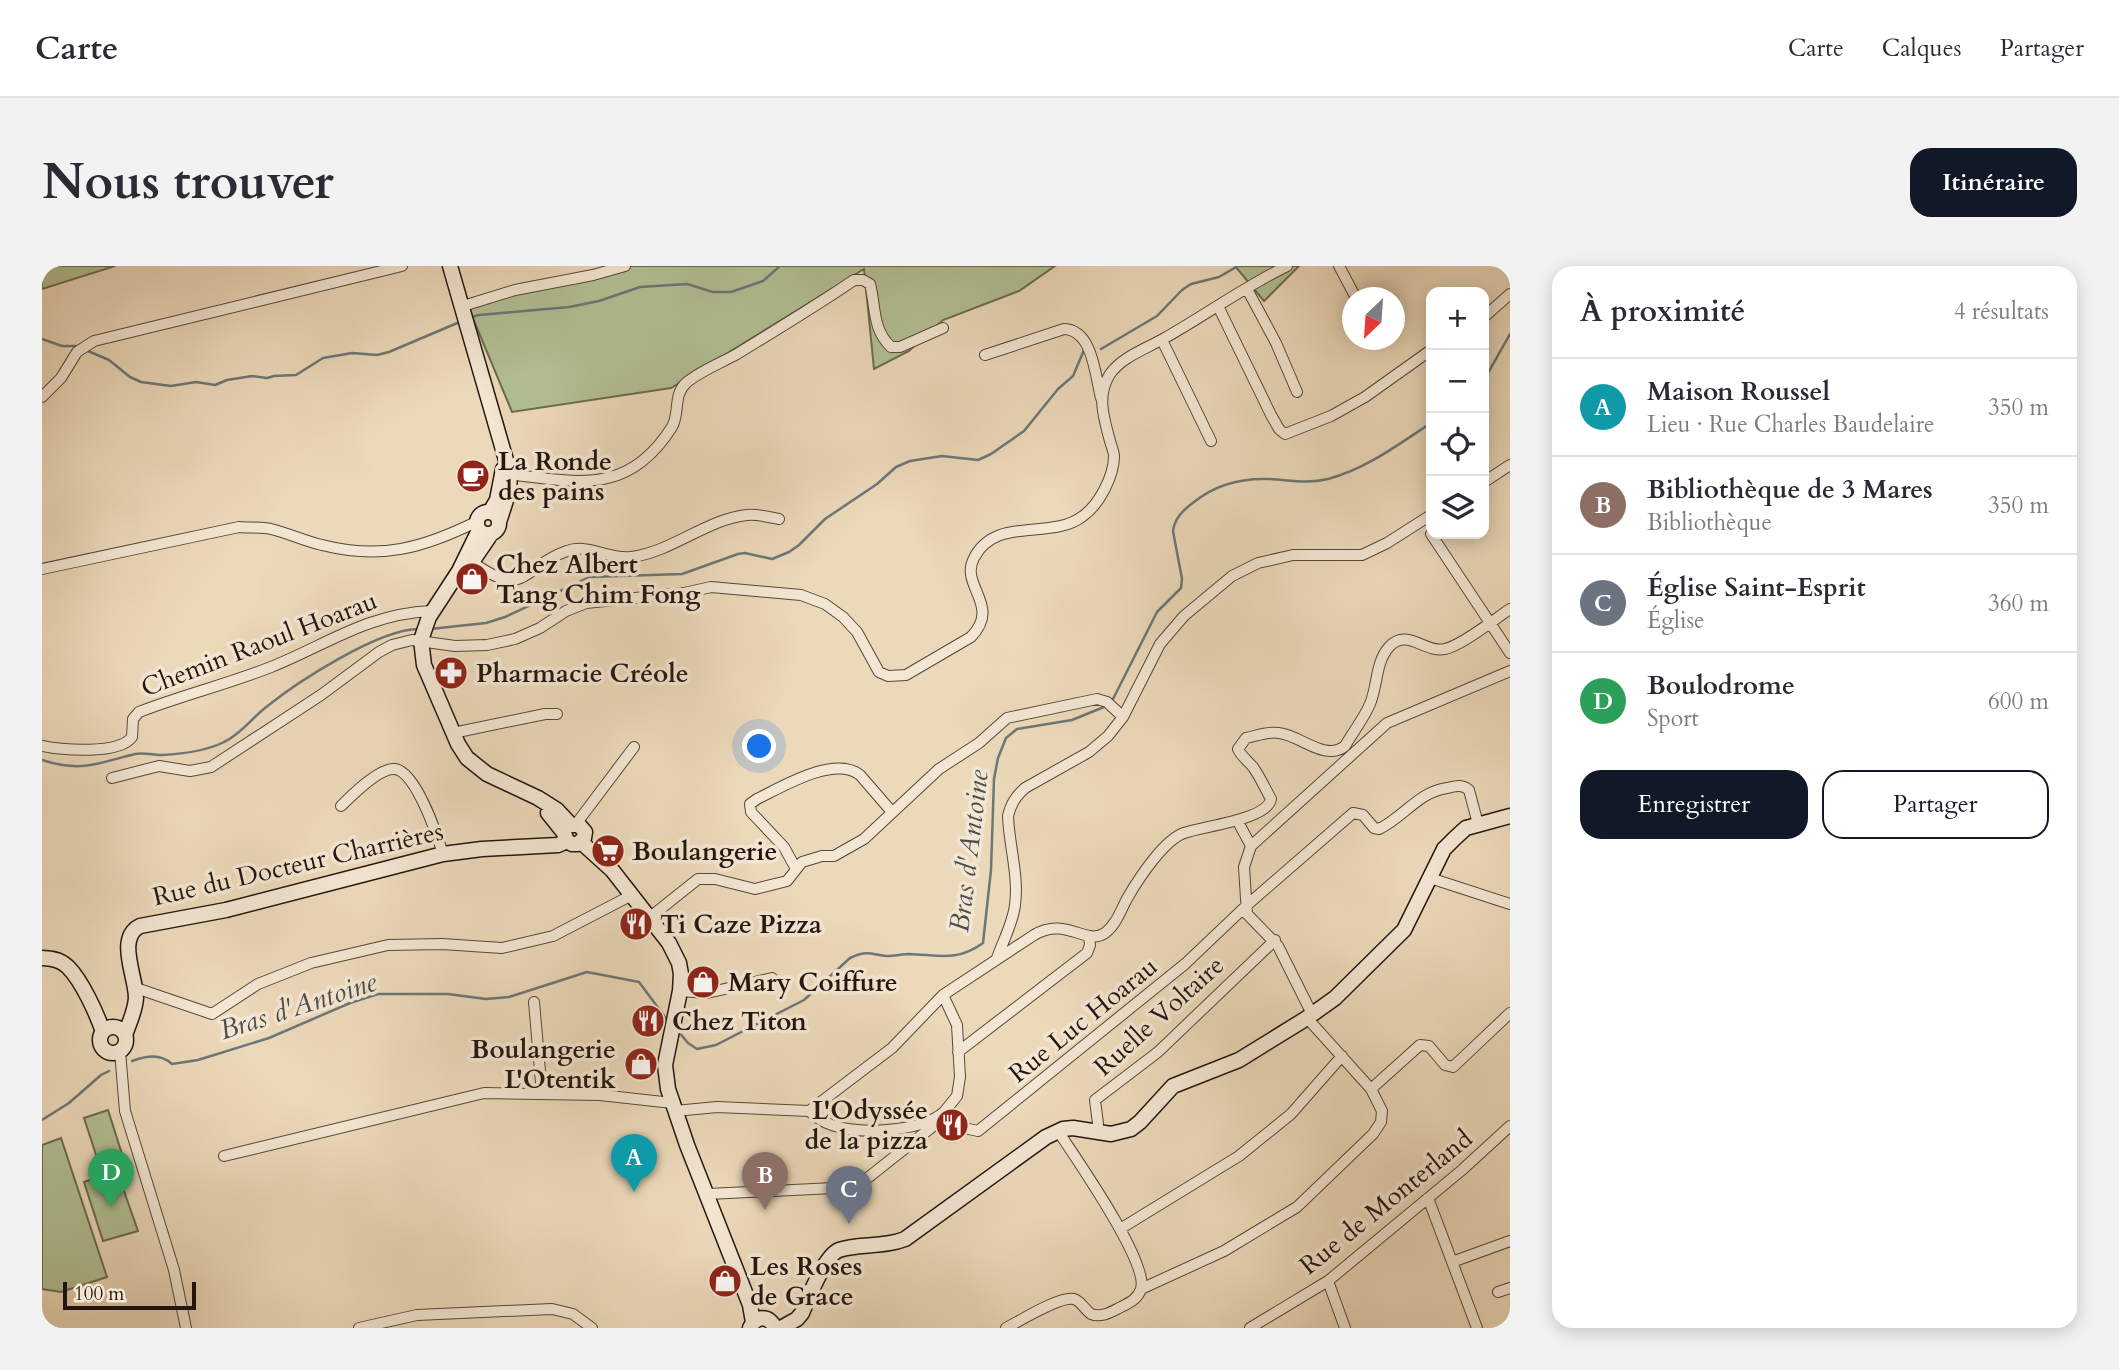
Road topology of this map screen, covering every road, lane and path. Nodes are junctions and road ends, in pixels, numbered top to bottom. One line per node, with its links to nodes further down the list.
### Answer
1 (402, 266): 17 (street)
2 (450, 266): 10 (main road)
3 (625, 266): 10 (street)
4 (1287, 266): 7 (street)
5 (1339, 266): 6 (street)
6 (1350, 287)
7 (1247, 289): 9 (street); 16 (street)
8 (1510, 294): 11 (street)
9 (1218, 306): 13 (street); 14 (street)
10 (463, 308): 21 (main road)
11 (1489, 313)
12 (943, 328): 21 (street)
13 (1162, 340): 18 (street); 19 (street)
14 (1430, 350)
15 (985, 355): 18 (street)
16 (1297, 392)
17 (42, 397)
18 (1101, 398): 33 (street)
19 (1211, 441)
20 (1510, 465): 22 (street)
21 (505, 471): 25 (main road)
22 (1489, 479)
23 (1426, 518): 37 (street)
24 (779, 519): 27 (street)
25 (487, 524): 27 (main road); 28 (street); 29 (main road)
26 (1434, 539): 32 (street)
27 (472, 562): 29 (main road)
28 (43, 567)
29 (459, 571): 31 (main road)
30 (1510, 609): 32 (street)
31 (430, 614): 33 (main road); 39 (street, Chemin Raoul Hoarau)
32 (1489, 623): 34 (street); 45 (street)
33 (422, 637): 38 (main road); 41 (street)
34 (1510, 653)
35 (1510, 671): 48 (street)
36 (556, 714): 38 (street)
37 (1123, 717): 43 (street); 59 (street)
38 (453, 733): 47 (main road)
39 (42, 746)
40 (634, 747): 47 (street)
41 (112, 778)
42 (341, 806): 49 (street)
43 (892, 812): 50 (street); 50 (street)
44 (1510, 816): 46 (main road)
45 (1237, 820): 48 (street); 56 (street)
46 (1478, 824): 51 (main road); 54 (street, Rue Luc Hoarau)
47 (574, 834): 49 (main road, Rue du Docteur Charrières); 52 (main road)
48 (1251, 846): 54 (street)
49 (443, 854): 61 (main road, Rue du Docteur Charrières)
50 (796, 869): 55 (street)
51 (1430, 878): 53 (street); 66 (main road)
52 (632, 895): 55 (main road); 61 (street)
53 (1510, 904)
54 (1246, 906): 57 (street); 75 (street, Rue Luc Hoarau)
55 (649, 918): 62 (main road)
56 (1089, 937): 59 (street); 68 (street)
57 (1275, 940): 66 (street); 78 (street, Ruelle Voltaire)
58 (42, 958): 67 (main road)
59 (997, 958): 63 (street)
60 (772, 978): 62 (street)
61 (136, 988): 67 (main road, Rue du Docteur Charrières)
62 (680, 990): 73 (main road)
63 (943, 995): 68 (street); 74 (street)
64 (534, 1002): 72 (street)
65 (1510, 1013): 71 (street)
66 (1310, 1016): 69 (street); 78 (main road)
67 (114, 1028): 70 (main road, Rue du Docteur Charrières); 70 (main road)
68 (958, 1052): 75 (street)
69 (1342, 1056): 71 (street); 82 (street)
70 (118, 1057): 91 (street)
71 (1371, 1089): 87 (street)
72 (542, 1094): 73 (street); 79 (street)
73 (673, 1107): 74 (street); 80 (main road)
74 (809, 1111): 75 (street)
75 (941, 1114): 80 (street)
76 (1510, 1126): 81 (street, Rue de Monterland)
77 (1058, 1131): 78 (main road); 82 (street); 89 (main road)
78 (1096, 1132)
79 (224, 1156)
80 (708, 1194): 89 (main road)
81 (1428, 1198): 84 (street); 85 (street, Rue de Monterland)
82 (1121, 1230): 87 (street)
83 (1510, 1241): 84 (street)
84 (1452, 1262): 97 (street)
85 (1328, 1281): 95 (street, Rue de Monterland); 96 (street)
86 (1510, 1288): 88 (street)
87 (1141, 1289): 94 (street)
88 (1497, 1292)
89 (776, 1324)
90 (373, 1326): 92 (street); 93 (street)
91 (186, 1328)
92 (359, 1328)
93 (592, 1328)
94 (1006, 1328)
95 (1250, 1328)
96 (1345, 1328)
97 (1477, 1328)

